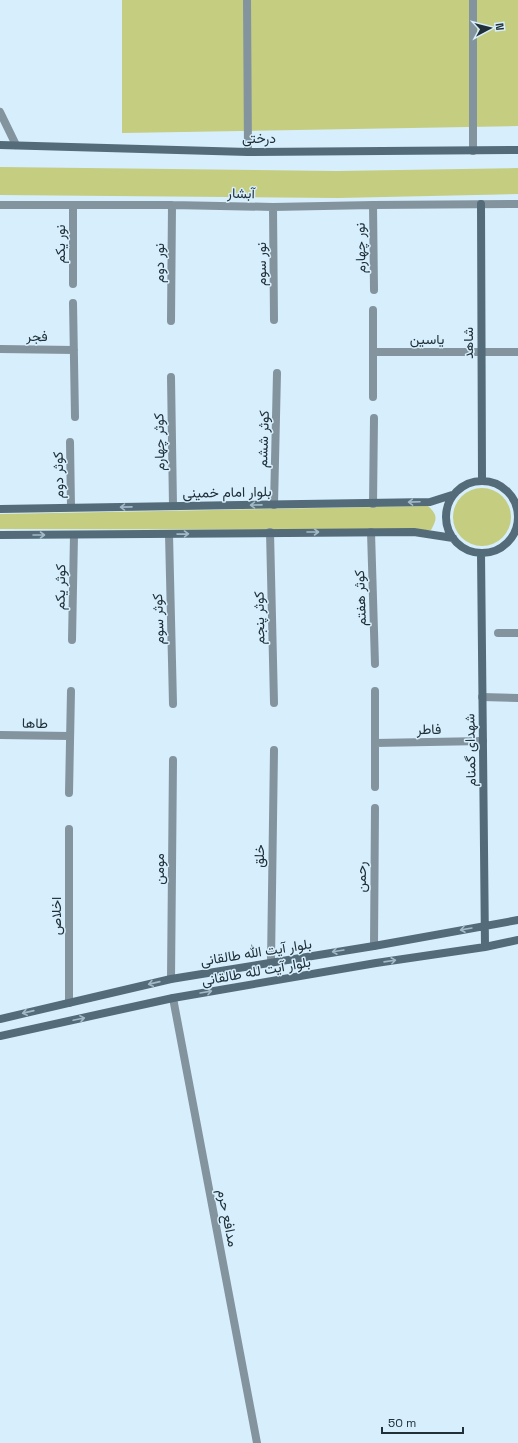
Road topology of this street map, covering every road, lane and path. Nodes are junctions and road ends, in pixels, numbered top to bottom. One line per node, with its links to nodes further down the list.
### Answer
1 (247, 0): 8 (street)
2 (473, 0): 7 (street)
3 (0, 112): 5 (street)
4 (0, 145): 5 (street, درختی)
5 (16, 145): 8 (street, درختی)
6 (518, 150): 7 (street, درختی)
7 (473, 151): 8 (street, درختی)
8 (248, 152)
9 (373, 204): 10 (street, آبشار); 15 (street, آبشار); 17 (street, نور چهارم)
10 (481, 204): 11 (street); 25 (street, شاهد)
11 (518, 204)
12 (0, 205): 13 (street, آبشار)
13 (73, 205): 14 (street, آبشار); 16 (street, نور یکم)
14 (172, 205): 15 (street, آبشار); 21 (street, نور دوم)
15 (274, 206): 20 (street, نور سوم)
16 (74, 284)
17 (374, 290)
18 (73, 303): 23 (street)
19 (373, 310): 24 (street)
20 (274, 320)
21 (171, 322)
22 (0, 349): 23 (street, فجر)
23 (74, 350): 30 (street)
24 (373, 352): 25 (street, یاسین); 29 (street)
25 (481, 352): 26 (street, یاسین); 33 (street, شاهد)
26 (518, 352)
27 (277, 373): 37 (street, کوثر ششم)
28 (171, 377): 38 (street, کوثر چهارم)
29 (373, 397)
30 (75, 417)
31 (374, 418): 36 (street)
32 (70, 442): 39 (street, کوثر دوم)
33 (482, 480): 34 (street); 35 (street)
34 (452, 495): 36 (street, بلوار امام خمینی, one-way to 36); 47 (street)
35 (516, 499): 44 (street)
36 (373, 504): 37 (street, بلوار امام خمینی)
37 (274, 505): 38 (street, بلوار امام خمینی, one-way to 38)
38 (173, 506): 39 (street, بلوار امام خمینی, one-way to 39)
39 (71, 508): 40 (street, بلوار امام خمینی)
40 (0, 509)
41 (270, 532): 42 (street, one-way to 42); 43 (street, one-way to 41); 57 (street, کوثر پنجم)
42 (371, 532): 47 (street); 52 (street, کوثر هفتم)
43 (169, 534): 46 (street); 58 (street, کوثر سوم)
44 (516, 534): 48 (street)
45 (0, 535): 46 (street, one-way to 46)
46 (74, 535): 51 (street, کوثر یکم)
47 (453, 538): 48 (street)
48 (481, 553): 55 (street, شهدای گمنام)
49 (498, 633): 50 (street)
50 (518, 633)
51 (72, 640)
52 (375, 664)
53 (71, 691): 60 (street)
54 (375, 691): 62 (street)
55 (482, 697): 56 (street); 61 (street, شهدای گمنام)
56 (518, 698)
57 (274, 703)
58 (173, 704)
59 (0, 735): 60 (street, طاها)
60 (70, 736): 66 (street)
61 (483, 741): 62 (street, فاطر); 70 (street, شهدای گمنام)
62 (375, 743): 65 (street)
63 (274, 750): 74 (street, خلق)
64 (173, 760): 75 (street, مومن)
65 (375, 786)
66 (69, 793)
67 (375, 808): 72 (street, رحمن)
68 (69, 828): 77 (street, اخلاص)
69 (518, 920): 70 (street, بلوار آیت الله طالقانی)
70 (485, 926): 72 (street, بلوار آیت الله طالقانی, one-way to 72); 73 (street, شهدای گمنام)
71 (518, 940): 73 (street, بلوار آیت لله طالقانی)
72 (374, 946): 74 (street, بلوار آیت الله طالقانی, one-way to 74)
73 (485, 947): 76 (street, بلوار آیت لله طالقانی, one-way to 73)
74 (271, 962): 75 (street, بلوار آیت الله طالقانی)
75 (171, 979): 77 (street, بلوار آیت الله طالقانی, one-way to 77)
76 (173, 998): 79 (street, بلوار آیت لله طالقانی, one-way to 76); 80 (street, مدافع حرم)
77 (69, 1003): 78 (street, بلوار آیت الله طالقانی, one-way to 78)
78 (0, 1019)
79 (0, 1036)
80 (257, 1443)

